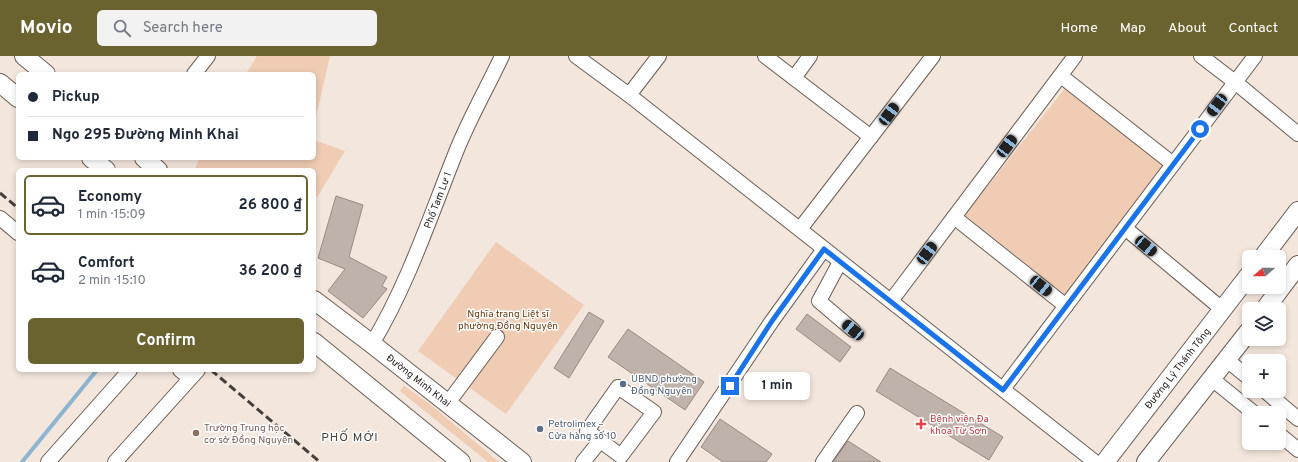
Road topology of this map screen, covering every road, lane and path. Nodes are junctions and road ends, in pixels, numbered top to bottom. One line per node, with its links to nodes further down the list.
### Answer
1 (24, 56): 12 (main road)
2 (208, 56): 13 (street)
3 (502, 56): 47 (street, Phố Tam Lư 1)
4 (576, 56): 18 (street)
5 (659, 56): 18 (street)
6 (765, 56): 15 (street)
7 (810, 56): 15 (street)
8 (933, 56): 21 (street)
9 (1076, 56): 14 (street)
10 (1201, 56): 16 (street)
11 (1255, 56): 16 (street)
12 (44, 72)
13 (196, 72)
14 (1061, 76): 24 (street); 28 (street)
15 (794, 78): 21 (street)
16 (1235, 82): 20 (street); 24 (street)
17 (0, 83): 19 (main road)
18 (629, 95): 32 (street)
19 (16, 96)
20 (1298, 134)
21 (871, 137): 32 (street)
22 (94, 160): 25 (main road)
23 (146, 160): 26 (main road)
24 (1173, 164): 30 (street)
25 (104, 168)
26 (156, 168)
27 (1298, 211): 34 (main road)
28 (954, 217): 38 (street); 41 (street)
29 (0, 218): 31 (street)
30 (1125, 228): 41 (street); 42 (street)
31 (16, 230)
32 (800, 230): 33 (street)
33 (824, 249): 35 (street); 67 (street)
34 (1268, 250)
35 (840, 262): 38 (street); 43 (street)
36 (1298, 265): 40 (main road)
37 (1242, 284): 42 (main road, Đường Lý Thánh Tông)
38 (891, 301): 53 (street)
39 (316, 302): 47 (main road, Đường Minh Khai)
40 (1270, 302)
41 (1066, 306): 53 (street)
42 (1222, 309): 70 (main road, Đường Lý Thánh Tông)
43 (853, 330)
44 (498, 337): 55 (street)
45 (1242, 340): 48 (main road)
46 (316, 344): 64 (main road)
47 (372, 344): 55 (main road, Đường Minh Khai)
48 (1227, 360): 50 (street); 52 (main road)
49 (128, 372): 62 (street)
50 (1242, 372)
51 (189, 373): 63 (street)
52 (1212, 379): 56 (street); 71 (main road)
53 (1003, 390): 69 (street)
54 (1273, 398): 58 (street)
55 (448, 403): 65 (main road, Đường Minh Khai)
56 (1245, 406)
57 (857, 413): 68 (street)
58 (1298, 419)
59 (1286, 440): 61 (street)
60 (600, 441): 60 (street); 66 (street)
61 (1298, 450)
62 (48, 462)
63 (115, 462)
64 (461, 462)
65 (522, 462)
66 (583, 462)
67 (677, 462)
68 (823, 462)
69 (1095, 462)
70 (1104, 462)
71 (1146, 462)

